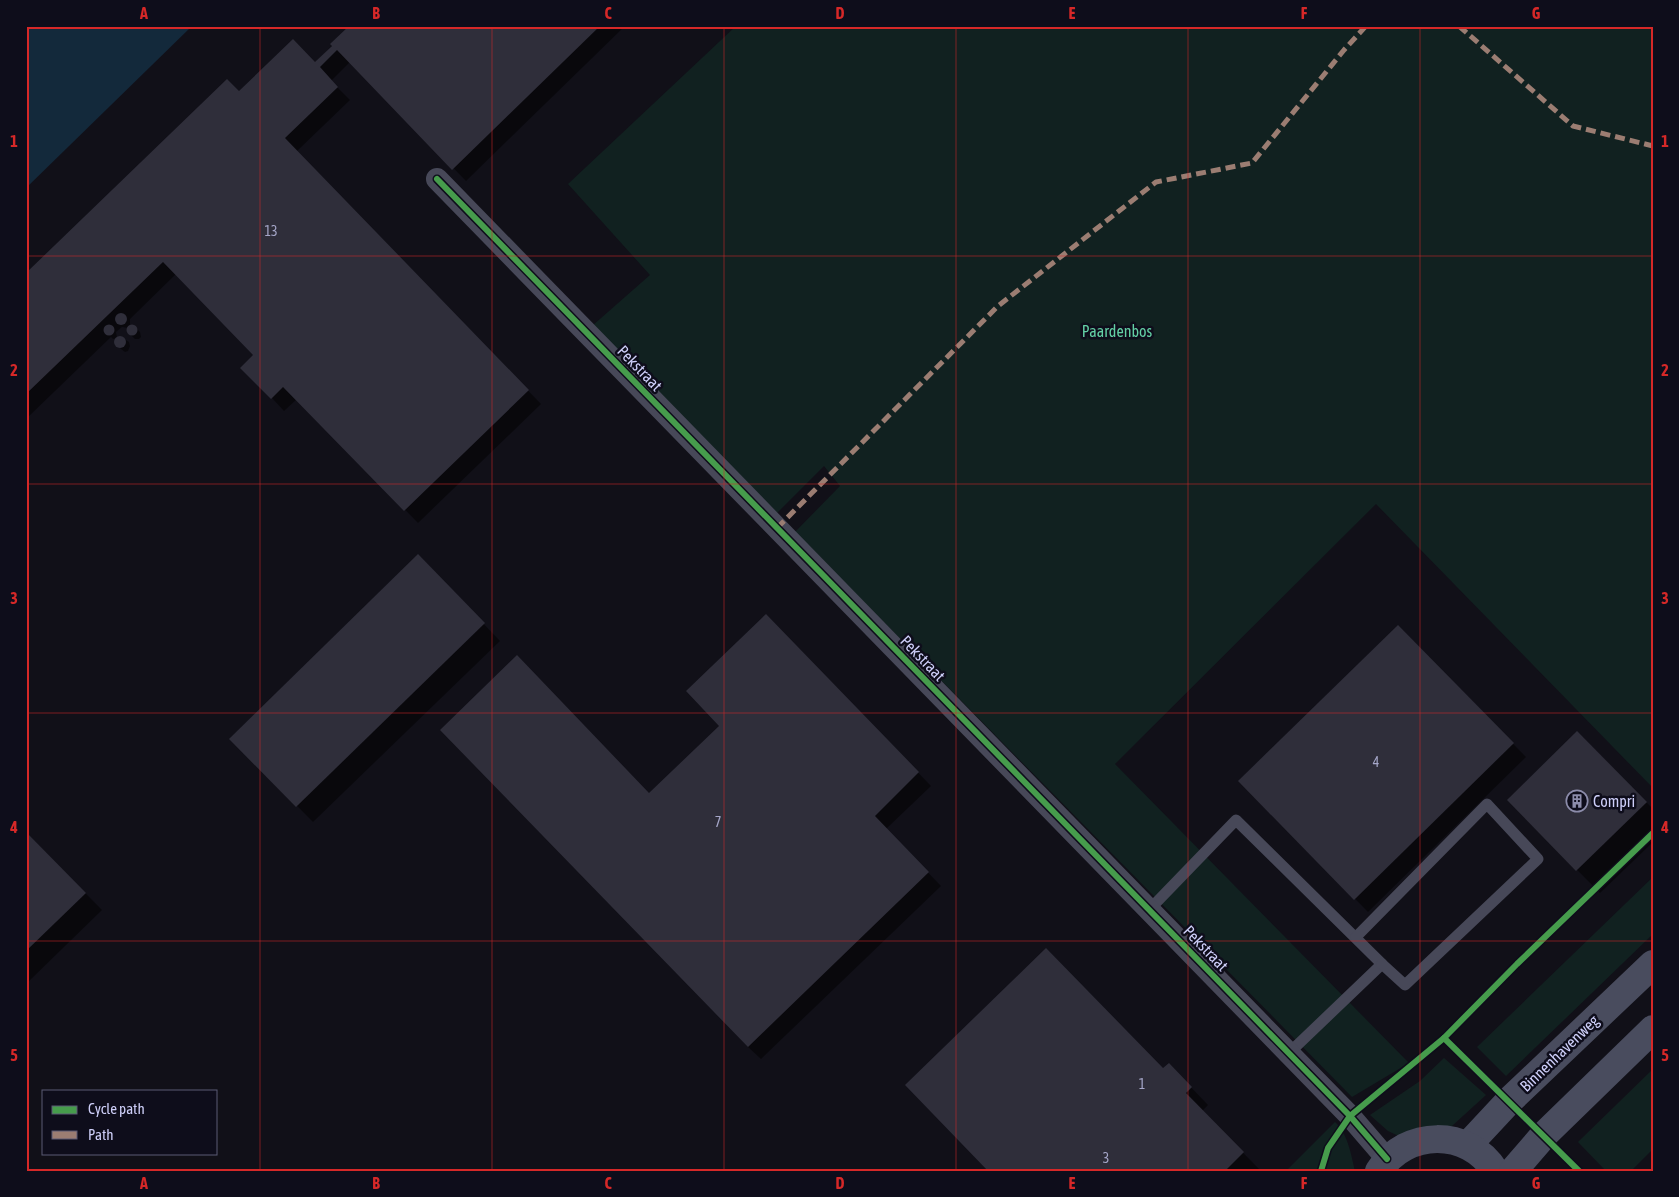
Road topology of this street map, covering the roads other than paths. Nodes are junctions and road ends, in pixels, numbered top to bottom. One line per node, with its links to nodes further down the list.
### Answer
1 (437, 180): 2 (street, Pekstraat)
2 (1149, 910): 3 (lane); 7 (street, Pekstraat)
3 (1356, 937): 4 (lane); 4 (lane)
4 (1382, 964): 7 (lane)
5 (1653, 964): 8 (main road, Binnenhavenweg)
6 (1653, 1029): 11 (main road)
7 (1288, 1053): 9 (street, Pekstraat)
8 (1468, 1145): 9 (main road); 10 (main road)
9 (1383, 1165)
10 (1495, 1171)
11 (1513, 1171)

